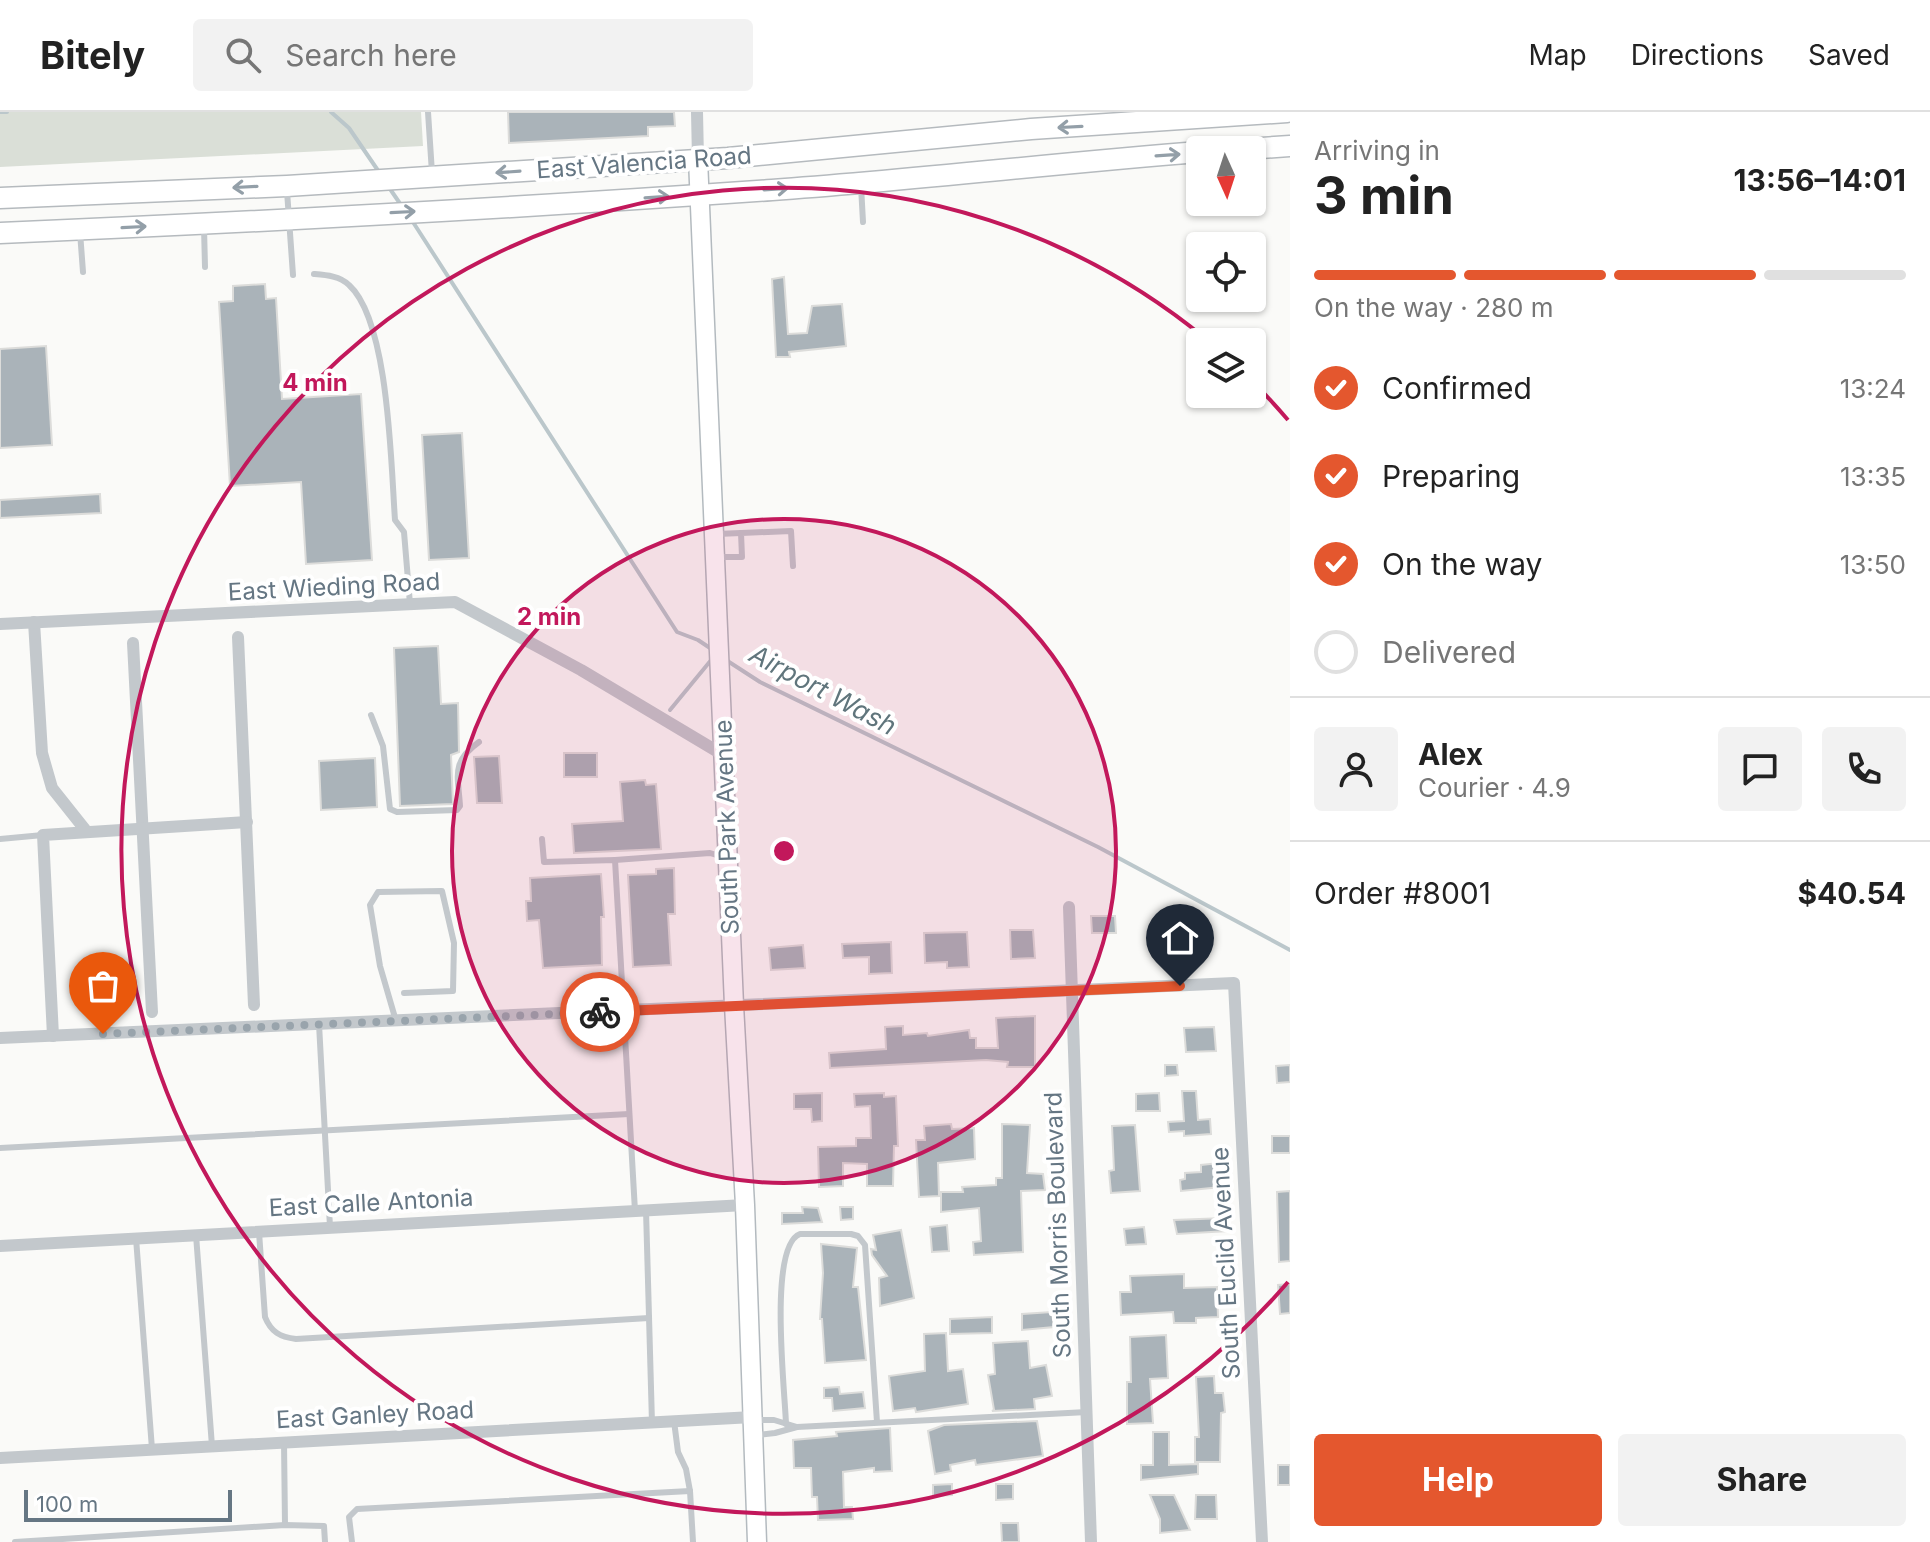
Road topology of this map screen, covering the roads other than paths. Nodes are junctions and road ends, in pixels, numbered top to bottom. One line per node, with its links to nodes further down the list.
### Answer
1 (428, 112): 10 (lane)
2 (697, 112): 8 (street, South Park Avenue)
3 (1287, 112): 4 (main road, East Valencia Road, one-way to 4)
4 (1031, 129): 8 (main road, East Valencia Road); 9 (main road)
5 (1290, 146): 6 (main road)
6 (1266, 148)
7 (1186, 153): 9 (main road, East Valencia Road, one-way to 7)
8 (698, 159): 10 (main road, East Valencia Road, one-way to 10); 13 (main road, South Park Avenue)
9 (1034, 165): 11 (main road, East Valencia Road)
10 (427, 177): 12 (main road, East Valencia Road)
11 (861, 182): 13 (main road, East Valencia Road, one-way to 11); 16 (lane)
12 (287, 186): 14 (main road, East Valencia Road, one-way to 14); 15 (lane)
13 (699, 194): 15 (main road, East Valencia Road, one-way to 13); 25 (main road, South Park Avenue)
14 (0, 198)
15 (289, 220): 17 (main road, East Valencia Road); 23 (lane)
16 (863, 222)
17 (204, 223): 18 (main road, East Valencia Road, one-way to 17); 20 (lane)
18 (80, 229): 19 (main road, East Valencia Road); 21 (lane)
19 (0, 233)
20 (205, 267)
21 (83, 272)
22 (314, 274): 28 (lane)
23 (293, 275)
24 (741, 533): 25 (lane); 26 (lane); 27 (lane)
25 (715, 534): 26 (main road, South Park Avenue)
26 (716, 557): 35 (main road, South Park Avenue)
27 (793, 566)
28 (410, 604): 29 (street, East Wieding Road); 35 (street, East Wieding Road)
29 (34, 622): 30 (street, East Wieding Road); 38 (street)
30 (0, 624)
31 (238, 637): 36 (street)
32 (133, 643): 37 (street)
33 (371, 715): 34 (lane)
34 (479, 742)
35 (725, 756): 42 (main road, South Park Avenue)
36 (247, 822): 37 (street); 47 (street)
37 (142, 828): 38 (street); 50 (street)
38 (87, 832): 39 (street)
39 (43, 835): 40 (lane); 53 (street)
40 (0, 839)
41 (542, 839): 43 (lane)
42 (728, 859): 43 (lane); 48 (main road, South Park Avenue)
43 (615, 860): 49 (lane)
44 (1069, 907): 45 (street, South Morris Boulevard)
45 (1072, 991): 48 (street); 66 (street, South Morris Boulevard); 85 (street, South Euclid Avenue)
46 (404, 993): 51 (lane)
47 (254, 1005)
48 (734, 1005): 49 (street); 58 (main road, South Park Avenue)
49 (624, 1011): 51 (street); 55 (lane)
50 (152, 1012)
51 (396, 1021): 52 (street)
52 (319, 1024): 53 (street); 56 (lane)
53 (53, 1036): 54 (street)
54 (0, 1038)
55 (629, 1114): 56 (lane); 59 (lane)
56 (325, 1129): 57 (lane); 60 (lane)
57 (0, 1148)
58 (745, 1205): 59 (street, East Calle Antonia); 70 (main road, South Park Avenue)
59 (641, 1211): 60 (street, East Calle Antonia); 65 (lane)
60 (330, 1227): 61 (street, East Calle Antonia)
61 (259, 1231): 62 (street, East Calle Antonia); 65 (lane)
62 (196, 1235): 63 (street, East Calle Antonia); 74 (lane)
63 (136, 1238): 64 (street, East Calle Antonia); 75 (lane)
64 (0, 1246)
65 (649, 1318): 69 (lane)
66 (1087, 1412): 68 (lane); 84 (street, South Morris Boulevard)
67 (674, 1421): 69 (street, East Ganley Road); 70 (street, East Ganley Road); 77 (lane)
68 (877, 1422): 71 (lane); 72 (lane)
69 (652, 1423): 73 (street, East Ganley Road)
70 (753, 1424): 71 (lane); 72 (lane); 83 (main road, South Park Avenue)
71 (786, 1424): 72 (lane)
72 (797, 1427)
73 (284, 1442): 74 (street, East Ganley Road); 78 (lane)
74 (212, 1446): 75 (street, East Ganley Road)
75 (152, 1449): 76 (street, East Ganley Road)
76 (0, 1458)
77 (690, 1491): 81 (lane); 82 (lane)
78 (285, 1525): 79 (lane); 80 (lane)
79 (15, 1542)
80 (325, 1542)
81 (352, 1542)
82 (693, 1542)
83 (757, 1542)
84 (1091, 1542)
85 (1262, 1542)

